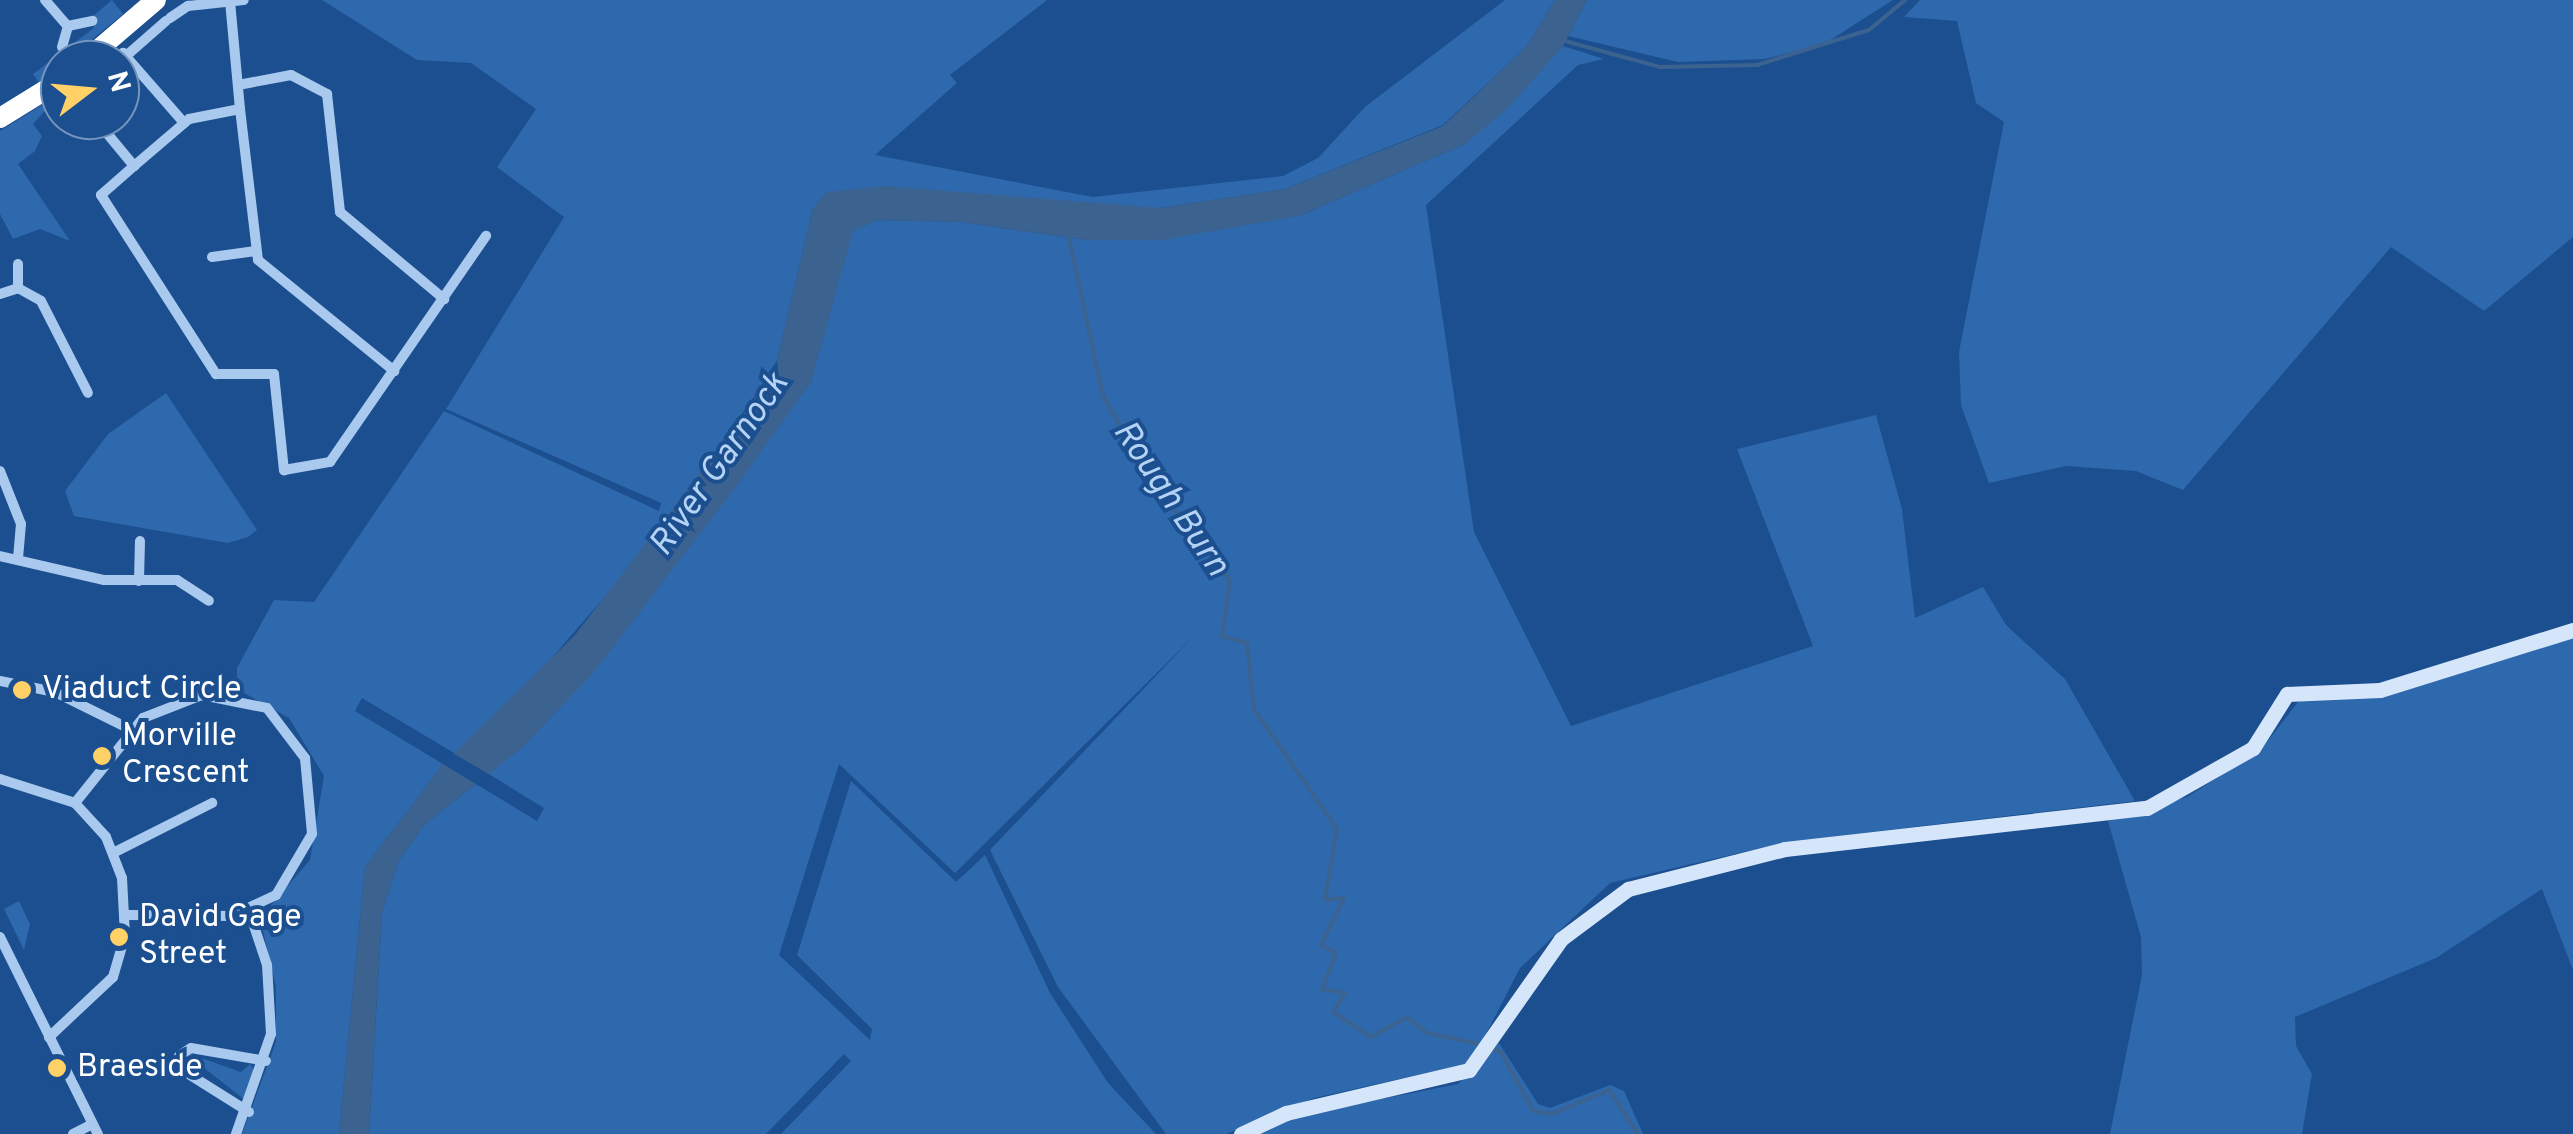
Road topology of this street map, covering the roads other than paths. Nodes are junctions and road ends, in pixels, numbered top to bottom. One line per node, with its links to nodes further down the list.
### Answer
1 (45, 0): 7 (street)
2 (156, 0): 5 (highway)
3 (244, 0): 4 (street)
4 (230, 2): 10 (street); 12 (street)
5 (132, 8): 9 (highway)
6 (92, 21): 7 (street)
7 (68, 26): 8 (street)
8 (64, 40)
9 (104, 40)
10 (140, 41)
11 (140, 76): 16 (street)
12 (238, 86): 14 (street); 25 (street)
13 (40, 93): 15 (highway)
14 (240, 108): 16 (street); 20 (street)
15 (0, 118)
16 (184, 123): 18 (street)
17 (113, 140): 18 (street)
18 (134, 166): 26 (street)
19 (486, 236): 25 (street)
20 (256, 251): 21 (street); 26 (street)
21 (212, 258)
22 (18, 264): 23 (street)
23 (18, 288): 24 (street); 27 (street)
24 (0, 294)
25 (444, 299): 26 (street)
26 (394, 371)
27 (88, 393)
28 (0, 470): 31 (street)
29 (140, 541): 32 (street)
30 (0, 556): 31 (street)
31 (18, 558): 32 (street)
32 (139, 581): 33 (street)
33 (209, 600)
34 (2573, 630): 50 (street)
35 (0, 681): 36 (street)
36 (130, 729): 38 (street); 41 (street)
37 (0, 780): 38 (street)
38 (75, 803): 40 (street)
39 (212, 803): 40 (street)
40 (115, 852): 42 (street)
41 (249, 912): 42 (street); 45 (street)
42 (127, 915): 44 (street)
43 (0, 937): 44 (street)
44 (49, 1037): 47 (street)
45 (266, 1062): 46 (street); 46 (street)
46 (249, 1112): 49 (street)
47 (95, 1129): 48 (street)
48 (73, 1134)
49 (236, 1134)
50 (1241, 1134)

